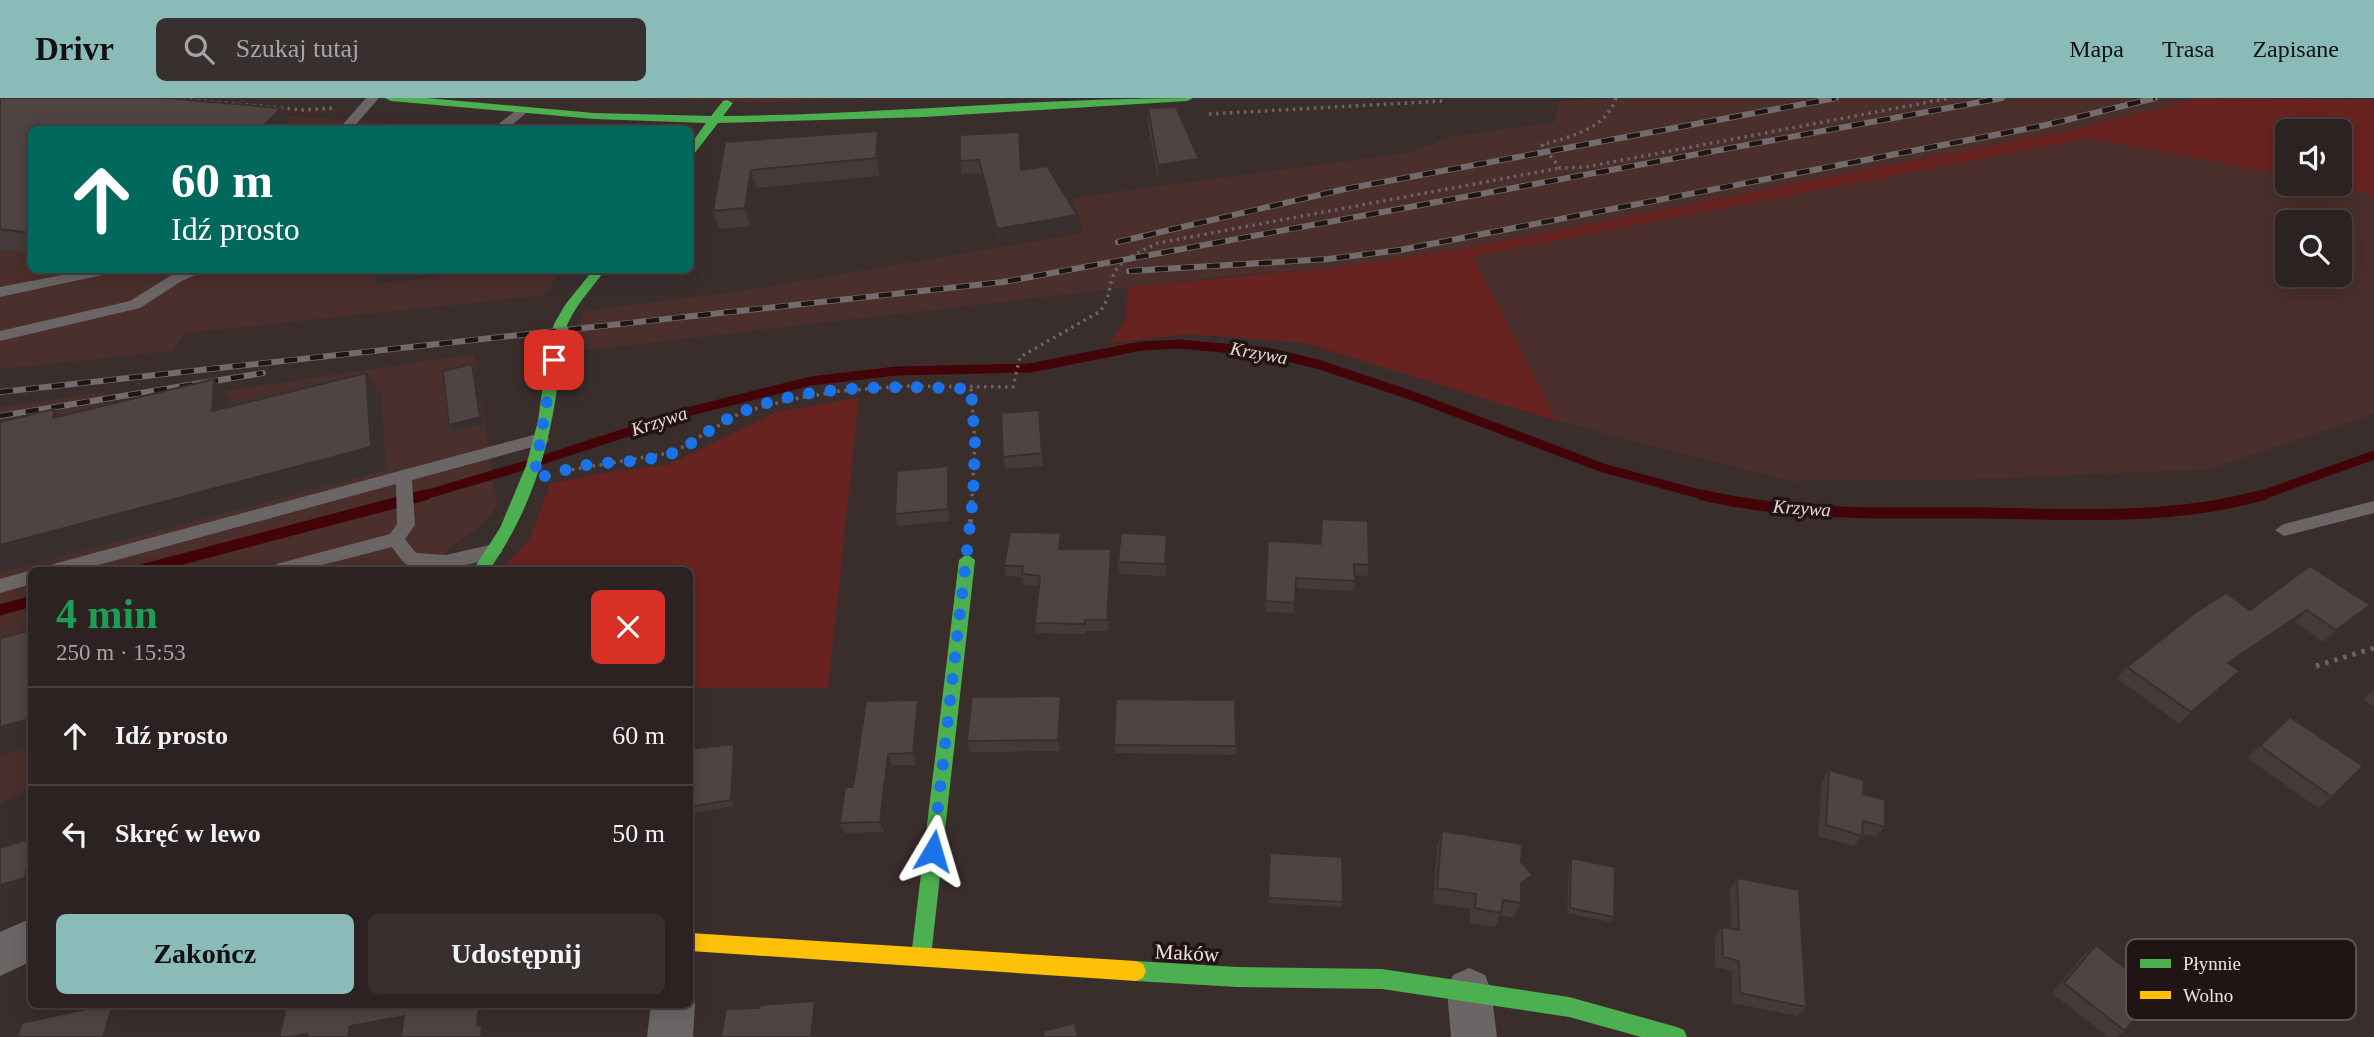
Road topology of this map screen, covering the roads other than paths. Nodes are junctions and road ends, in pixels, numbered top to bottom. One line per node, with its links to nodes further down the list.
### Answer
1 (373, 98): 8 (lane)
2 (391, 98): 5 (street)
3 (730, 98): 7 (street)
4 (1187, 98): 7 (street)
5 (471, 101): 6 (street)
6 (524, 110): 7 (street); 9 (lane)
7 (717, 119): 10 (street)
8 (348, 126)
9 (502, 126)
10 (693, 148)
11 (92, 273): 14 (lane)
12 (190, 273): 15 (lane)
13 (597, 273): 16 (street)
14 (0, 292)
15 (0, 336)
16 (540, 444): 17 (lane); 21 (street)
17 (405, 483): 20 (lane); 23 (lane)
18 (2374, 507): 19 (lane)
19 (2284, 530)
20 (401, 532): 21 (lane); 24 (lane)
21 (498, 551): 25 (street)
22 (967, 560): 31 (street)
23 (69, 567)
24 (290, 567)
25 (484, 567)
26 (28, 578): 27 (lane)
27 (0, 586)
28 (28, 940): 30 (street)
29 (693, 943): 31 (street, Maków)
30 (0, 955)
31 (921, 957): 32 (street, Maków)
32 (1469, 990): 35 (street); 36 (street, Maków)
33 (673, 1008): 34 (street)
34 (670, 1037)
35 (1474, 1037)
36 (1677, 1037)

